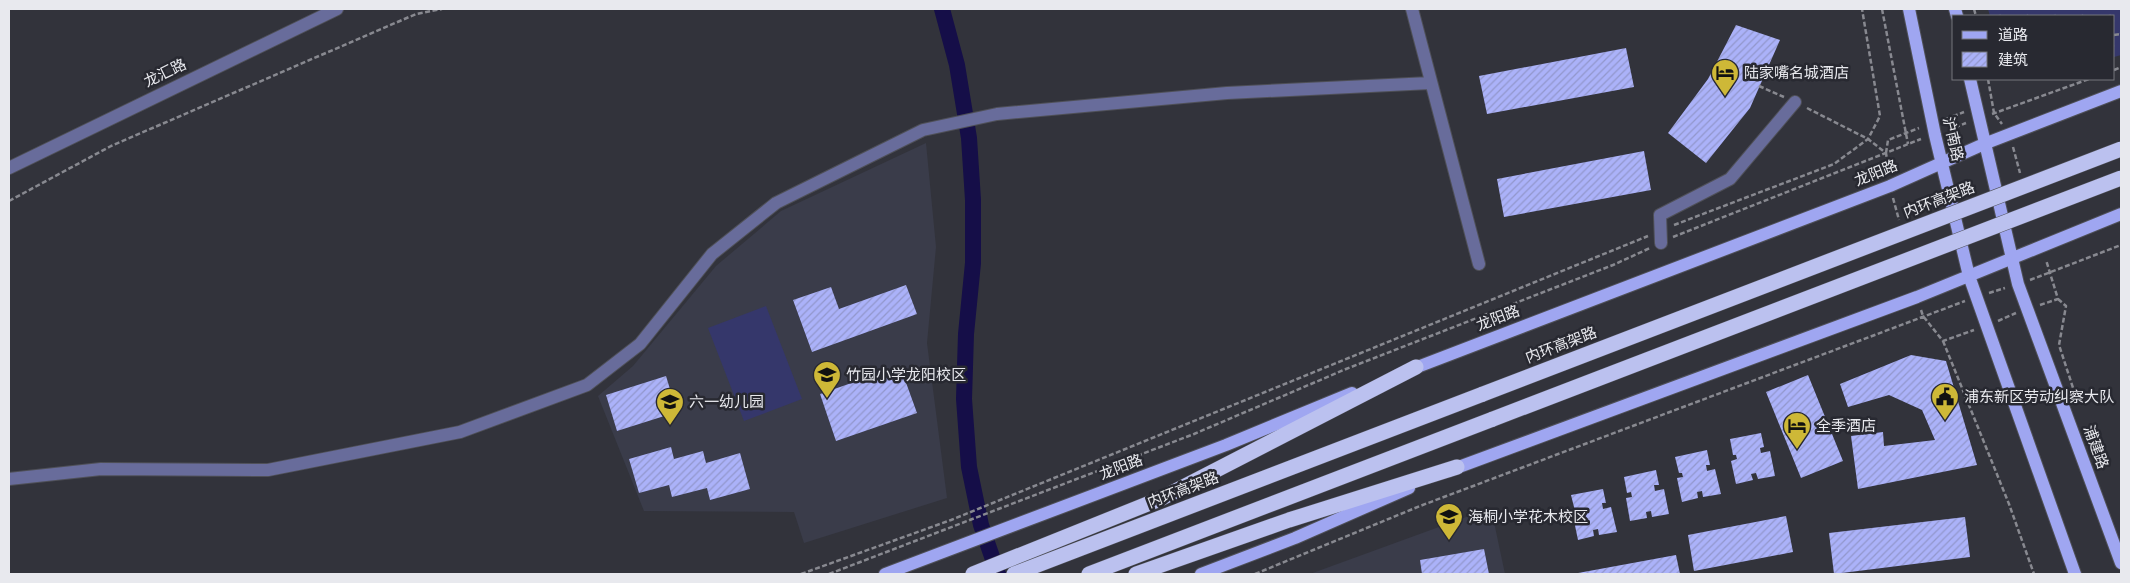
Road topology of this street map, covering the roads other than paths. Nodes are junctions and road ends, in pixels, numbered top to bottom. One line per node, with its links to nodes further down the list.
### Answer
1 (337, 9): 11 (street, 龙汇路)
2 (1412, 9): 5 (street)
3 (1909, 9): 10 (main road, 沪南路)
4 (1970, 80): 8 (main road, 沪南路)
5 (1430, 83): 16 (street); 20 (street)
6 (2121, 91): 8 (main road, 龙阳路)
7 (1795, 102): 14 (street)
8 (1984, 144): 10 (main road, 龙阳路); 15 (main road, 沪南路)
9 (2121, 149): 24 (highway, 内环高架路, bridge)
10 (1942, 163): 17 (main road, 沪南路); 18 (main road, 龙阳路)
11 (9, 168)
12 (2121, 178): 25 (highway, bridge)
13 (2121, 214): 15 (main road)
14 (1660, 237)
15 (2011, 257): 17 (main road); 21 (main road, 浦建路)
16 (1478, 264)
17 (1969, 276): 19 (main road); 28 (main road)
18 (1416, 367): 22 (main road, 龙阳路); 23 (highway)
19 (1457, 467): 26 (highway); 27 (main road)
20 (9, 479)
21 (2121, 563)
22 (886, 574)
23 (973, 574)
24 (1014, 574)
25 (1089, 574)
26 (1136, 574)
27 (1201, 574)
28 (2075, 574)

